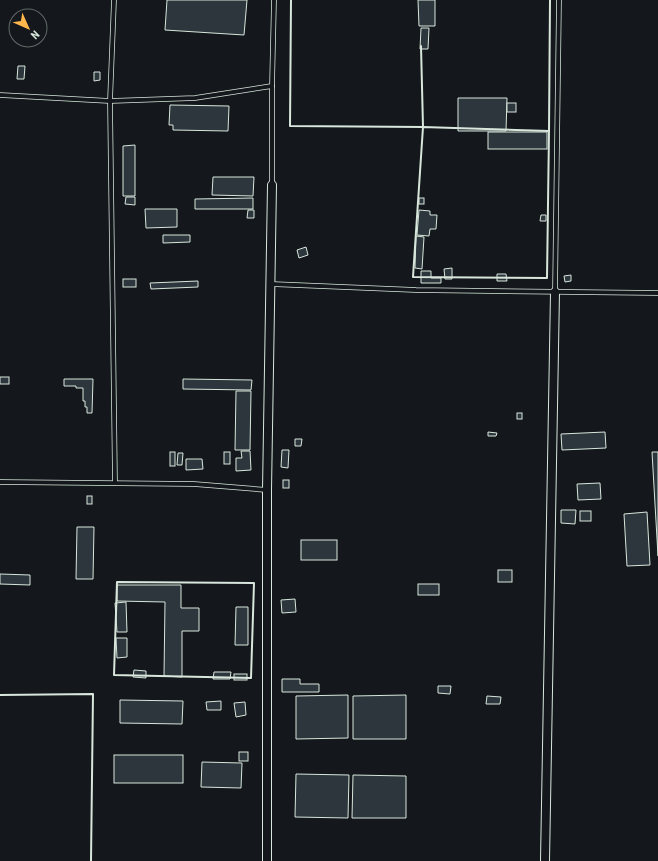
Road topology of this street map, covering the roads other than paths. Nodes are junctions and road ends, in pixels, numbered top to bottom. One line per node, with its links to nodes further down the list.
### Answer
1 (114, 0): 6 (lane)
2 (274, 0): 4 (lane)
3 (559, 0): 9 (lane)
4 (272, 86): 6 (lane); 7 (lane)
5 (0, 95): 6 (lane)
6 (110, 101): 12 (lane)
7 (272, 185): 8 (street)
8 (271, 284): 9 (lane); 13 (street)
9 (555, 292): 10 (lane); 15 (street)
10 (658, 293)
11 (0, 482): 12 (lane)
12 (115, 483): 13 (lane)
13 (267, 490): 14 (street)
14 (267, 861)
15 (545, 861)

